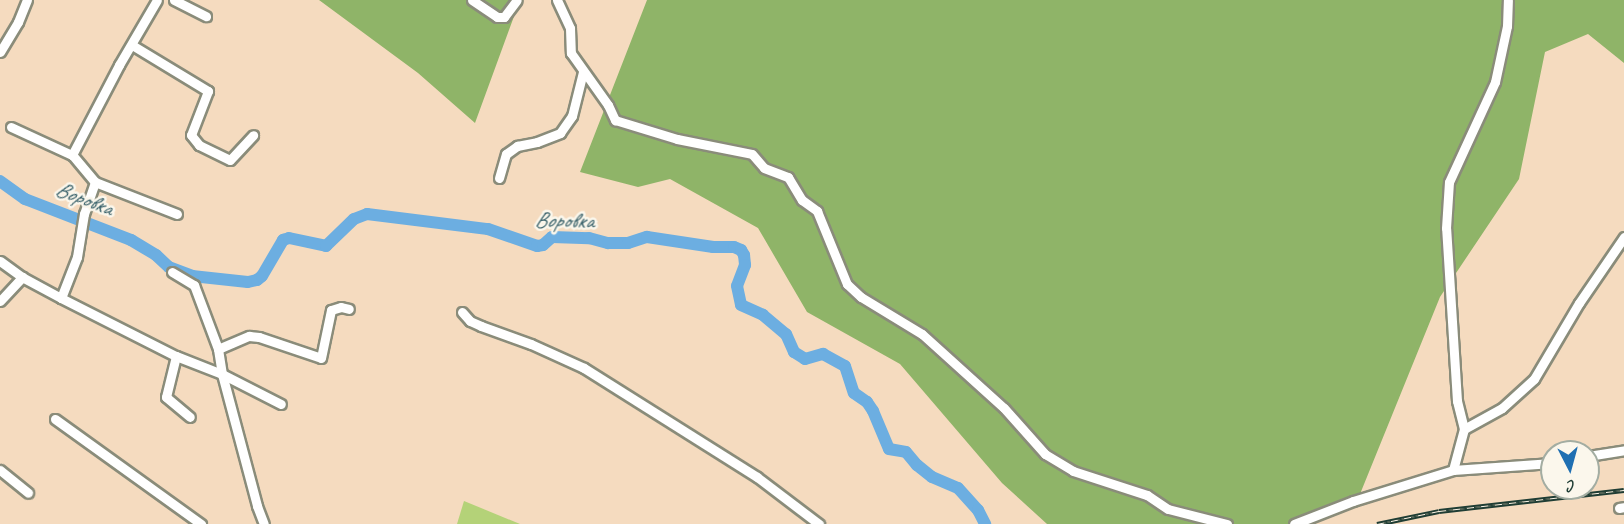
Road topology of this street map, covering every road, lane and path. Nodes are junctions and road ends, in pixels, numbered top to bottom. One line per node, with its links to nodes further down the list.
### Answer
1 (27, 0): 10 (street)
2 (157, 0): 9 (street)
3 (174, 0): 8 (street)
4 (472, 0): 5 (street)
5 (517, 0)
6 (557, 0): 11 (street)
7 (1508, 0): 32 (street)
8 (206, 15)
9 (132, 45): 13 (street); 14 (street)
10 (0, 52)
11 (583, 72): 15 (street); 42 (street)
12 (11, 127): 14 (street)
13 (253, 135)
14 (72, 155): 16 (street)
15 (499, 178)
16 (95, 182): 17 (street); 22 (street)
17 (177, 214)
18 (1624, 237): 32 (street)
19 (0, 261): 21 (street)
20 (172, 272): 26 (street)
21 (22, 277): 22 (street); 23 (street)
22 (61, 298): 27 (street)
23 (0, 301)
24 (349, 309): 26 (street)
25 (462, 312): 41 (street)
26 (218, 348): 28 (street)
27 (176, 356): 28 (street); 30 (street)
28 (222, 374): 29 (street); 40 (street)
29 (281, 404)
30 (190, 417)
31 (55, 419): 39 (street)
32 (1464, 429): 37 (street)
33 (1624, 450): 34 (street)
34 (1600, 454)
35 (1540, 464): 37 (street)
36 (0, 470): 38 (street)
37 (1453, 470): 43 (street)
38 (28, 492)
39 (201, 524)
40 (264, 524)
41 (819, 524)
42 (1227, 524)
43 (1294, 524)

